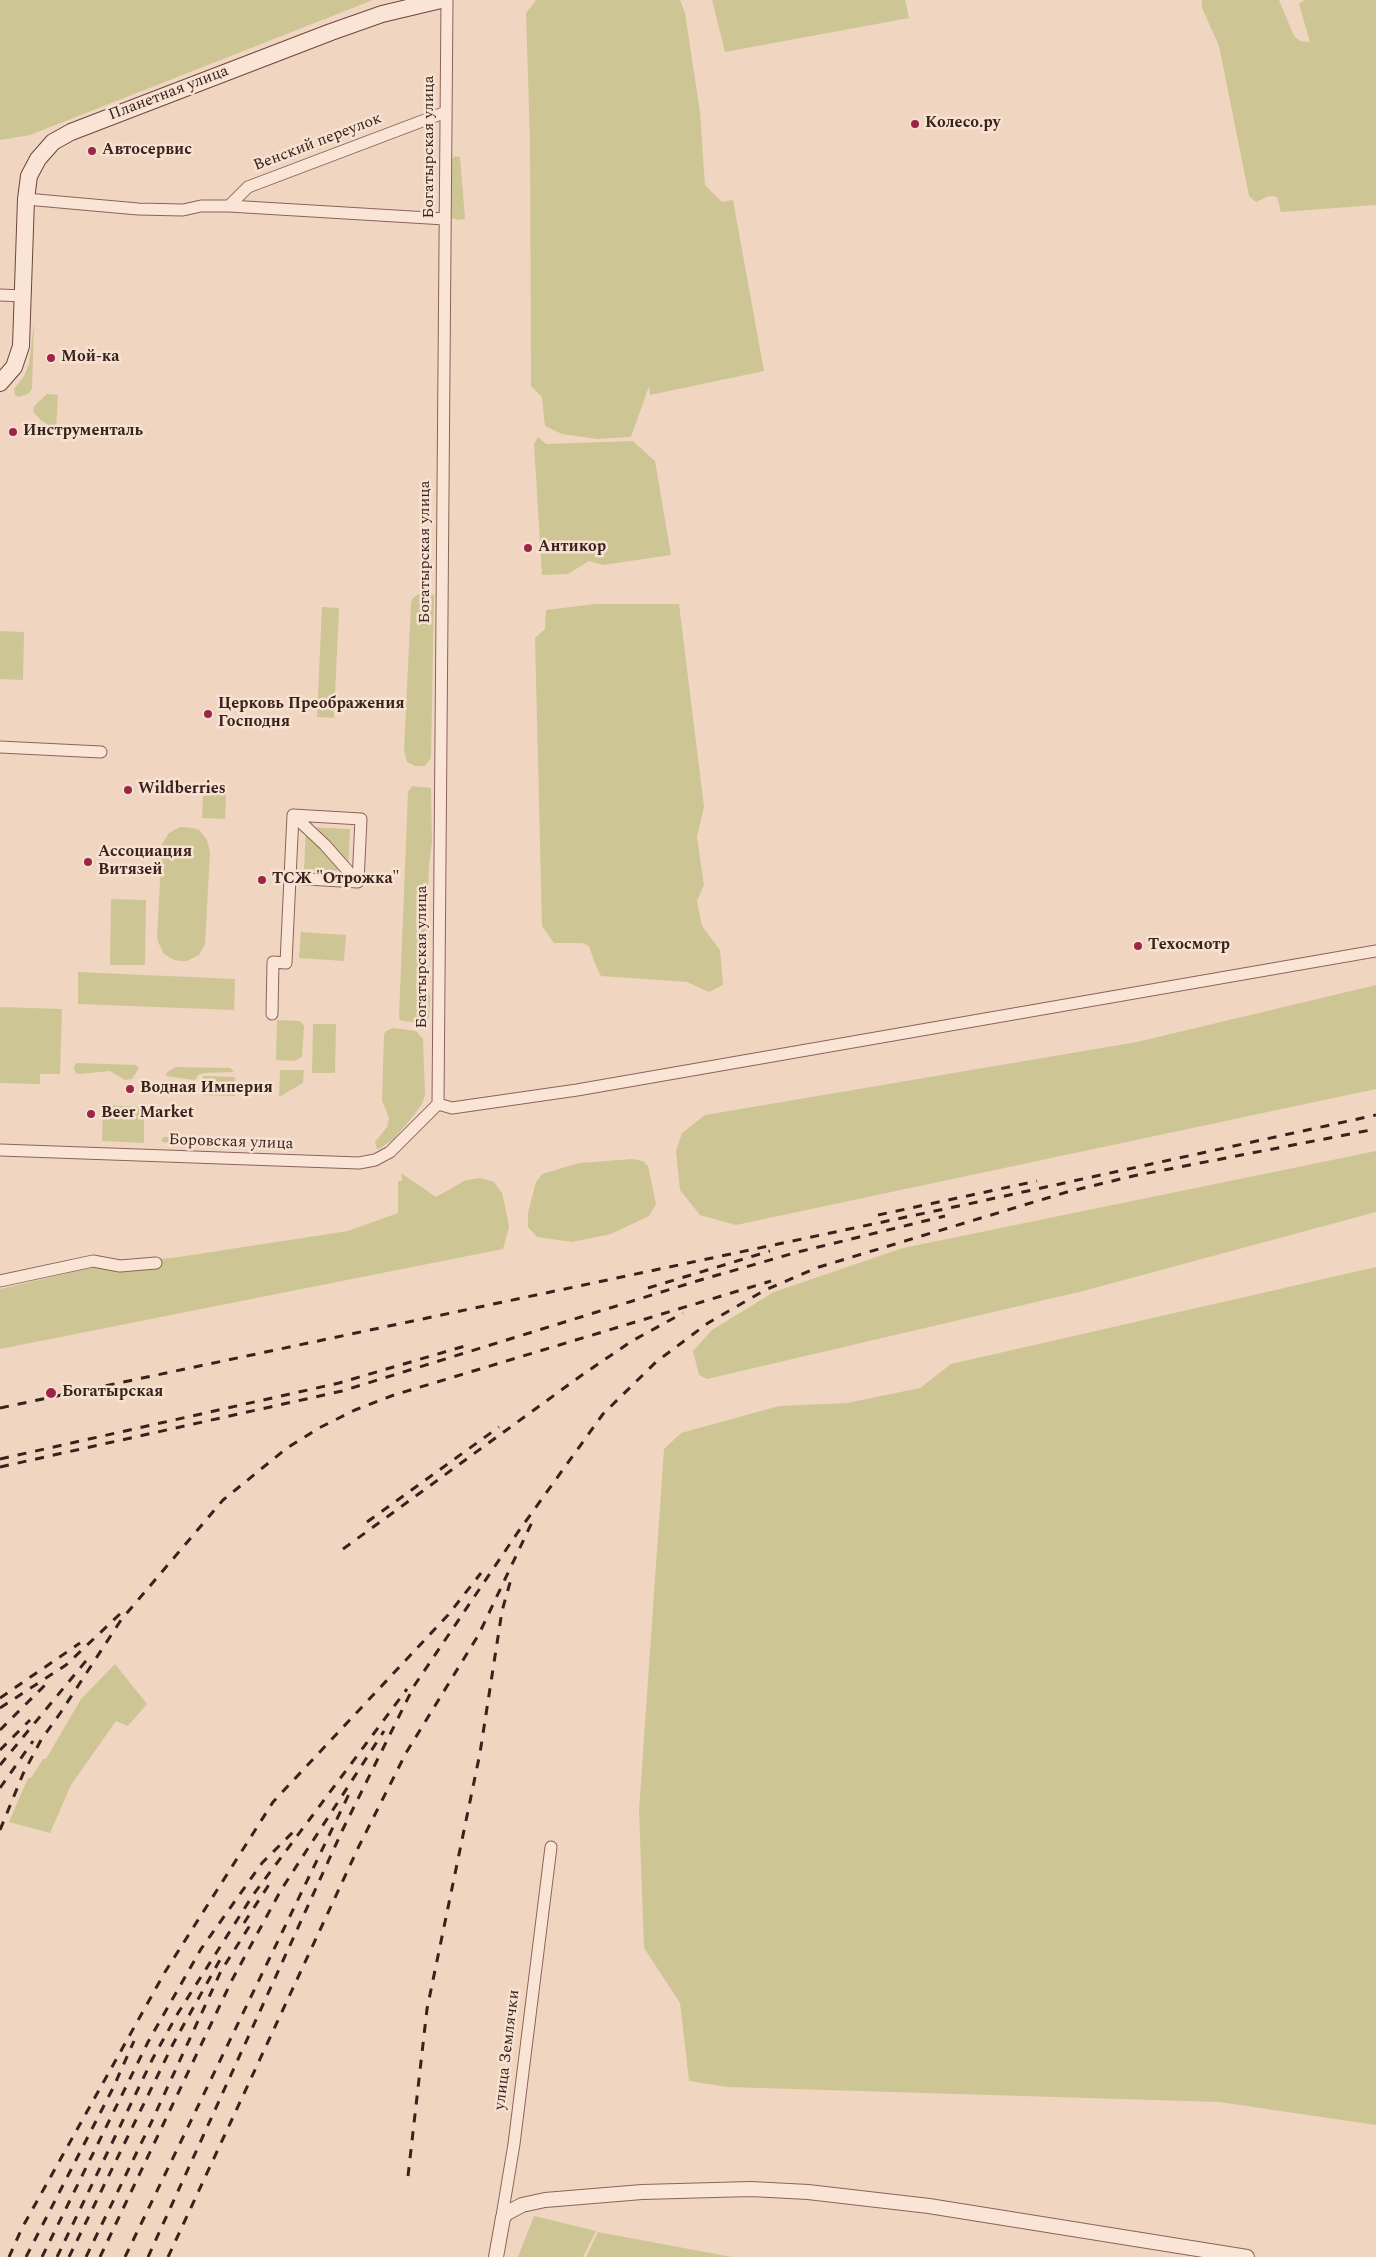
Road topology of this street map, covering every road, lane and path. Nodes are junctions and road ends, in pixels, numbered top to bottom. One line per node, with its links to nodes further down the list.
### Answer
1 (441, 0): 4 (main road, Планетная улица)
2 (447, 0): 3 (street, Богатырская улица)
3 (446, 112): 5 (street, Венский переулок); 6 (street, Богатырская улица)
4 (26, 199): 5 (street); 8 (main road, Планетная улица)
5 (229, 206): 6 (street)
6 (445, 220): 17 (street, Богатырская улица)
7 (0, 295): 8 (street)
8 (23, 296): 9 (main road, Планетная улица)
9 (0, 383)
10 (0, 747): 11 (street)
11 (101, 752)
12 (293, 815): 13 (street); 14 (street); 14 (street)
13 (290, 878): 14 (street); 16 (street)
14 (348, 881)
15 (1376, 951): 17 (street)
16 (272, 1014)
17 (438, 1104): 18 (street, Боровская улица)
18 (0, 1150)
19 (156, 1263): 20 (street)
20 (0, 1281)
21 (551, 1847): 22 (street, улица Землячки)
22 (500, 2227): 23 (street, улица Землячки); 24 (street)
23 (496, 2257)
24 (1247, 2257)

